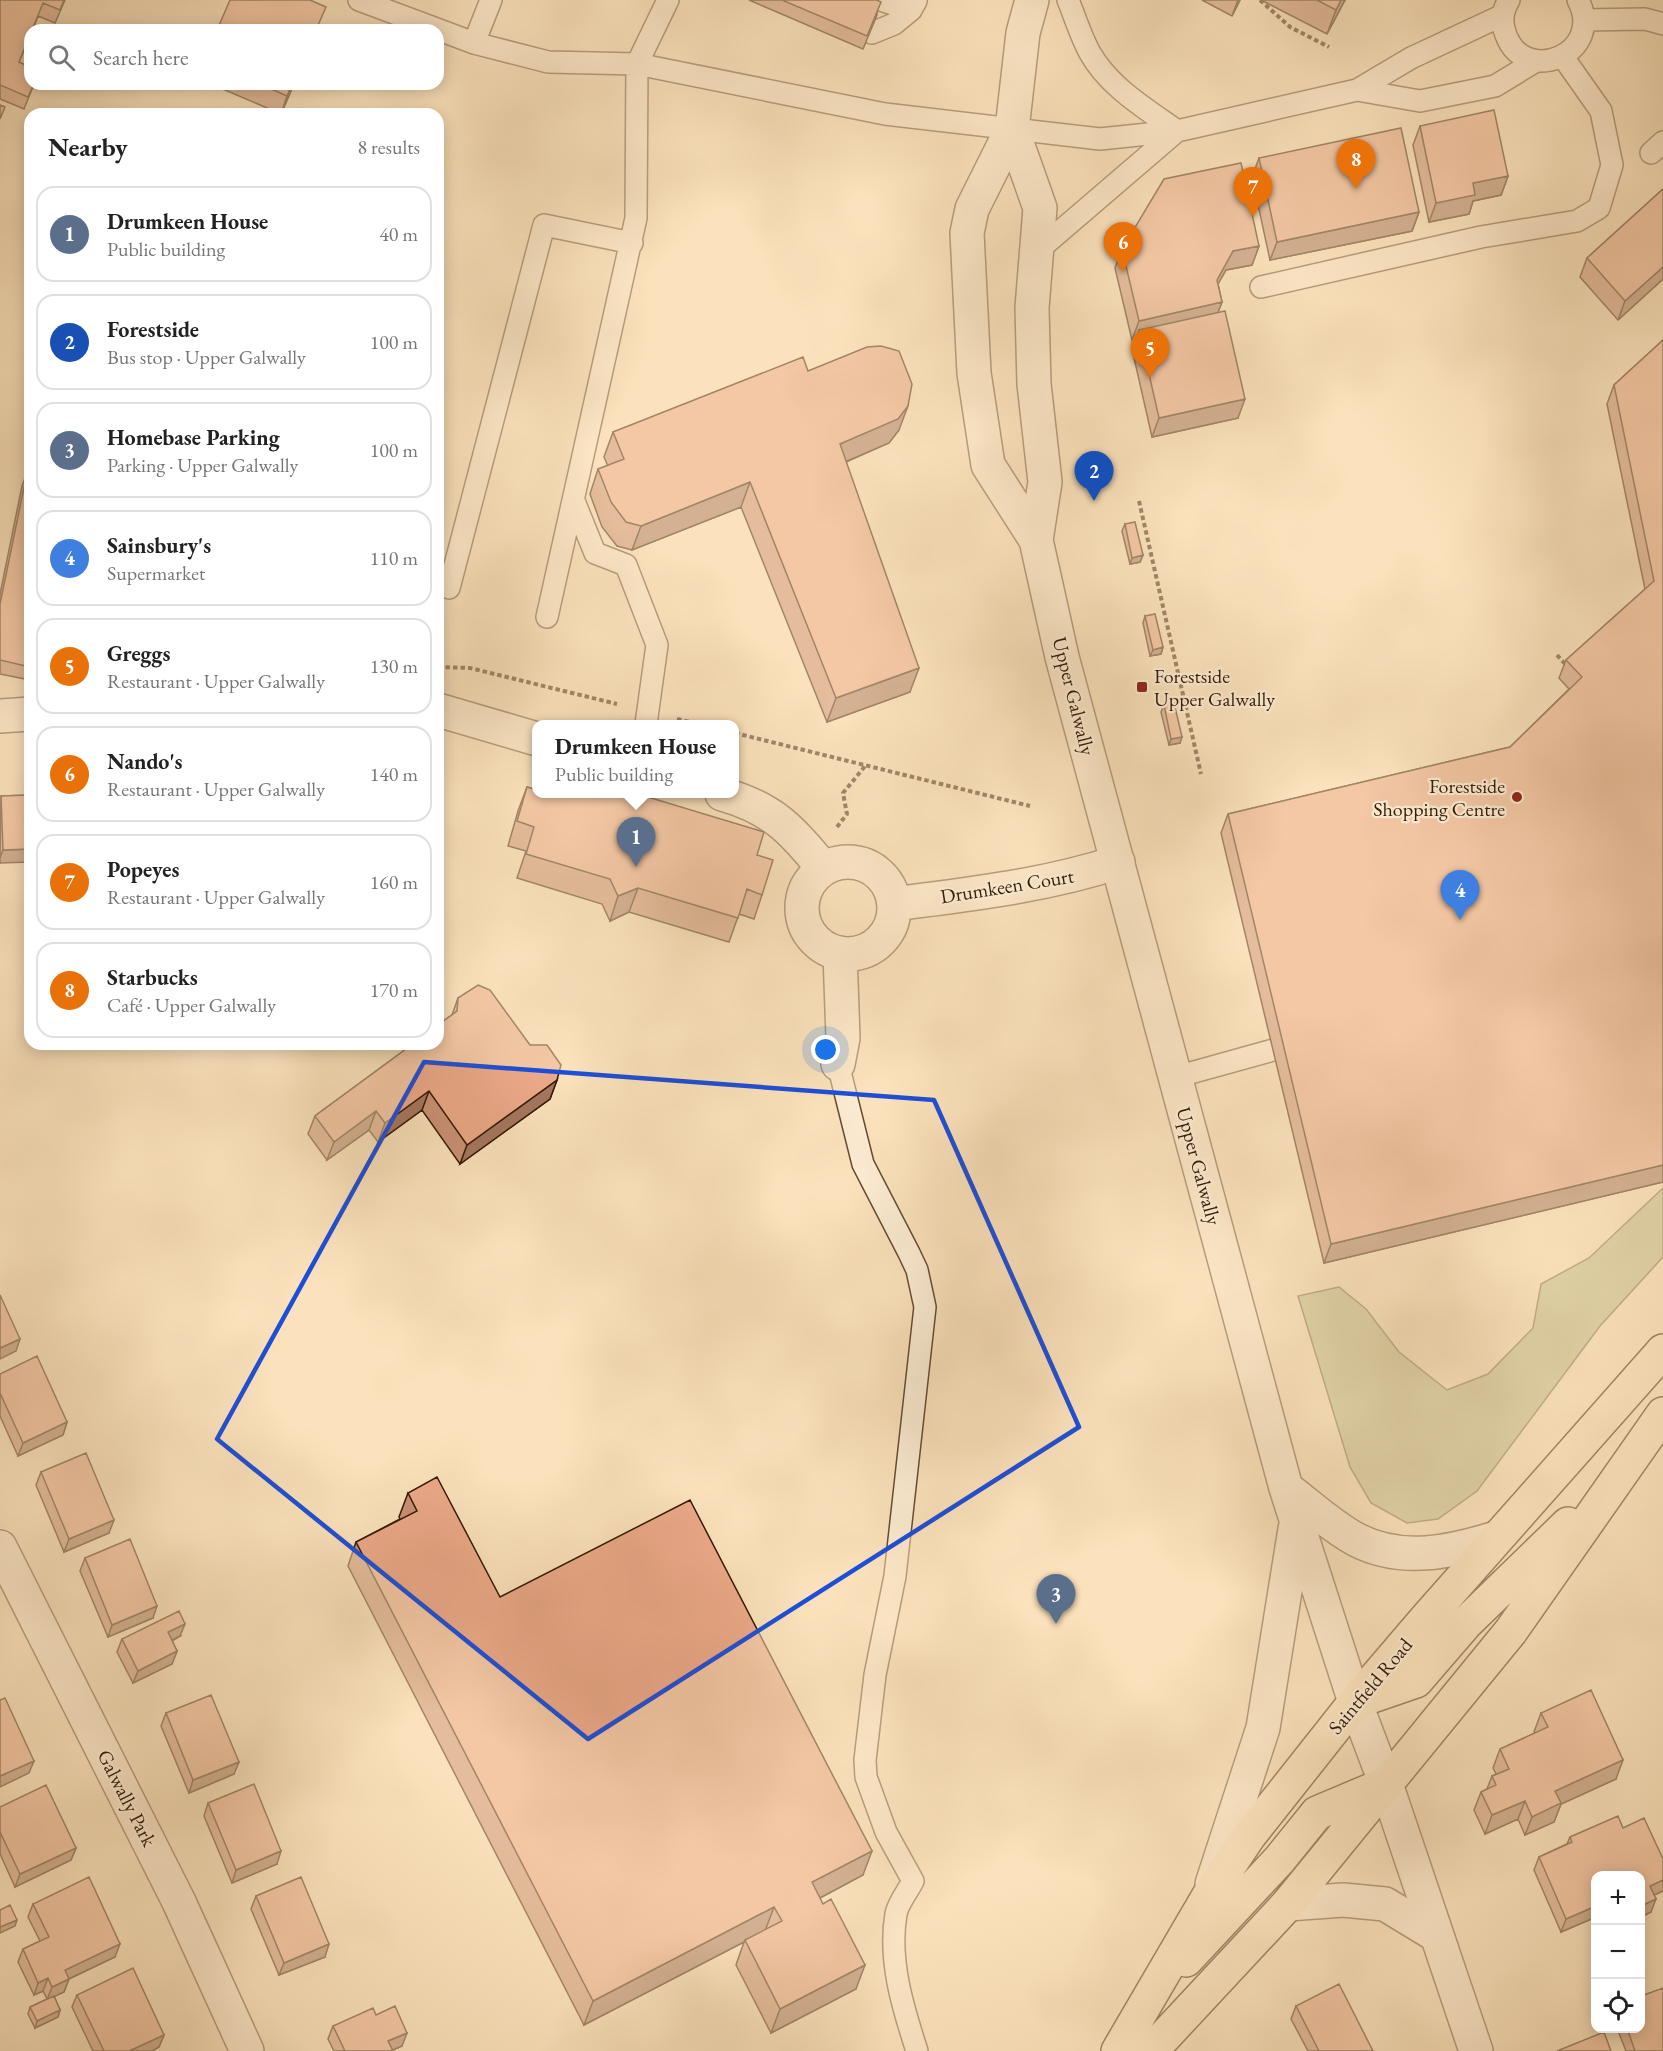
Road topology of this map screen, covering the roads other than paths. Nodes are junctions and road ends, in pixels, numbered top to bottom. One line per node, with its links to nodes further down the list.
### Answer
1 (359, 0): 10 (lane)
2 (492, 0): 14 (lane)
3 (668, 0): 17 (lane)
4 (881, 0): 7 (lane)
5 (1032, 0): 19 (street, Upper Galwally)
6 (1068, 0): 20 (lane)
7 (913, 5): 13 (lane)
8 (1506, 5): 16 (lane); 18 (lane)
9 (1581, 10): 11 (lane); 15 (lane)
10 (422, 24)
11 (1663, 24)
12 (444, 33): 14 (lane)
13 (872, 33)
14 (474, 44): 17 (lane)
15 (1563, 57): 16 (lane); 23 (lane)
16 (1536, 61): 18 (lane)
17 (637, 64): 19 (lane); 21 (lane)
18 (1357, 90): 20 (lane)
19 (1012, 129): 20 (lane); 22 (street, Upper Galwally); 25 (street, Upper Galwally)
20 (1177, 131): 22 (lane)
21 (632, 243): 24 (lane); 26 (lane)
22 (1036, 252): 25 (street, Upper Galwally)
23 (1261, 287)
24 (574, 501): 27 (lane); 31 (lane)
25 (1036, 540): 34 (street, Upper Galwally)
26 (449, 588)
27 (548, 616)
28 (444, 712): 32 (street)
29 (24, 714): 30 (street)
30 (0, 716)
31 (647, 718)
32 (532, 738)
33 (737, 798): 35 (street)
34 (1118, 862): 36 (street, Drumkeen Court); 40 (street, Upper Galwally)
35 (823, 868): 36 (street); 37 (street)
36 (894, 904): 37 (street)
37 (840, 953): 39 (street)
38 (1273, 1050): 40 (lane)
39 (838, 1064): 55 (lane)
40 (1176, 1077): 44 (street, Upper Galwally)
41 (1663, 1351): 46 (main road, Saintfield Road)
42 (1663, 1414): 43 (main road)
43 (1626, 1467): 48 (main road); 49 (main road)
44 (1286, 1488): 45 (street, Upper Galwally); 46 (street)
45 (1296, 1522): 48 (street, Upper Galwally); 50 (street)
46 (1496, 1538): 48 (main road, Saintfield Road)
47 (0, 1547): 54 (street, Galwally Park)
48 (1355, 1702): 49 (street, Upper Galwally); 50 (main road, Saintfield Road)
49 (1386, 1784): 51 (main road); 52 (street, Upper Galwally); 53 (main road)
50 (1208, 1897): 53 (main road, Saintfield Road)
51 (1288, 1904): 52 (street); 57 (main road)
52 (1436, 1935): 58 (street, Upper Galwally)
53 (1142, 2009): 56 (main road, Saintfield Road)
54 (247, 2051)
55 (917, 2051)
56 (1118, 2051)
57 (1151, 2051)
58 (1476, 2051)

